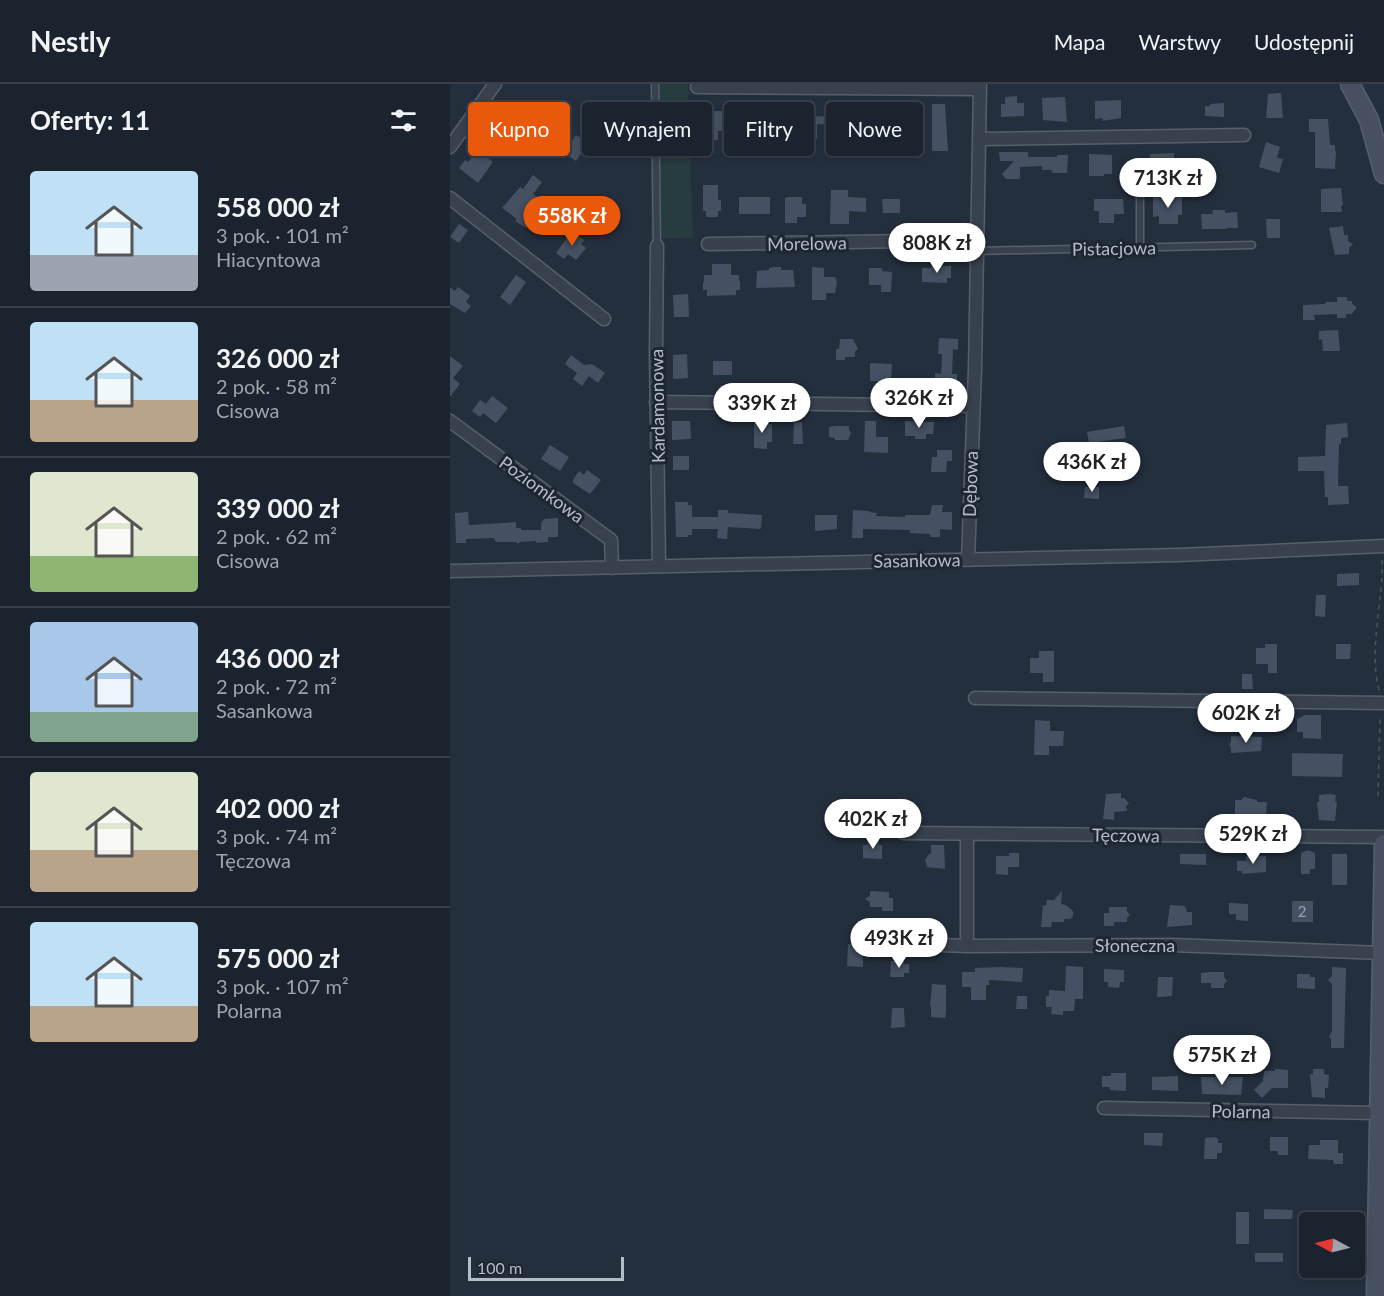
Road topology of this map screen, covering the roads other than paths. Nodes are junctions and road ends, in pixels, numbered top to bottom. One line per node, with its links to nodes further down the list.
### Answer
1 (495, 84): 8 (street)
2 (655, 84): 14 (lane)
3 (1350, 84): 9 (street)
4 (980, 86): 5 (street); 7 (street, Dębowa)
5 (697, 87)
6 (1244, 135): 7 (street)
7 (980, 139): 15 (street, Dębowa)
8 (450, 147)
9 (1384, 174)
10 (1140, 192): 16 (lane)
11 (450, 198): 17 (street)
12 (708, 244): 15 (street, Morelowa)
13 (1252, 245): 16 (lane, Pistacjowa)
14 (657, 246): 18 (street, Kardamonowa)
15 (977, 246): 16 (lane, Pistacjowa); 19 (street, Dębowa)
16 (1140, 248)
17 (604, 319)
18 (656, 402): 19 (street); 23 (street, Kardamonowa)
19 (973, 406): 22 (street, Dębowa)
20 (450, 421): 24 (street, Poziomkowa)
21 (1384, 546): 22 (street, Sasankowa)
22 (968, 560): 23 (street, Sasankowa)
23 (659, 566): 24 (street, Sasankowa)
24 (612, 568): 25 (street, Sasankowa)
25 (450, 571)
26 (975, 698): 27 (street)
27 (1382, 703)
28 (903, 833): 29 (street, Tęczowa)
29 (967, 834): 30 (street, Tęczowa); 33 (street)
30 (1384, 837)
31 (1384, 844): 34 (street)
32 (888, 943): 33 (street, Słoneczna)
33 (967, 946): 34 (street, Słoneczna)
34 (1382, 953): 36 (street)
35 (1104, 1108): 36 (street, Polarna)
36 (1379, 1113): 37 (street)
37 (1376, 1296)

